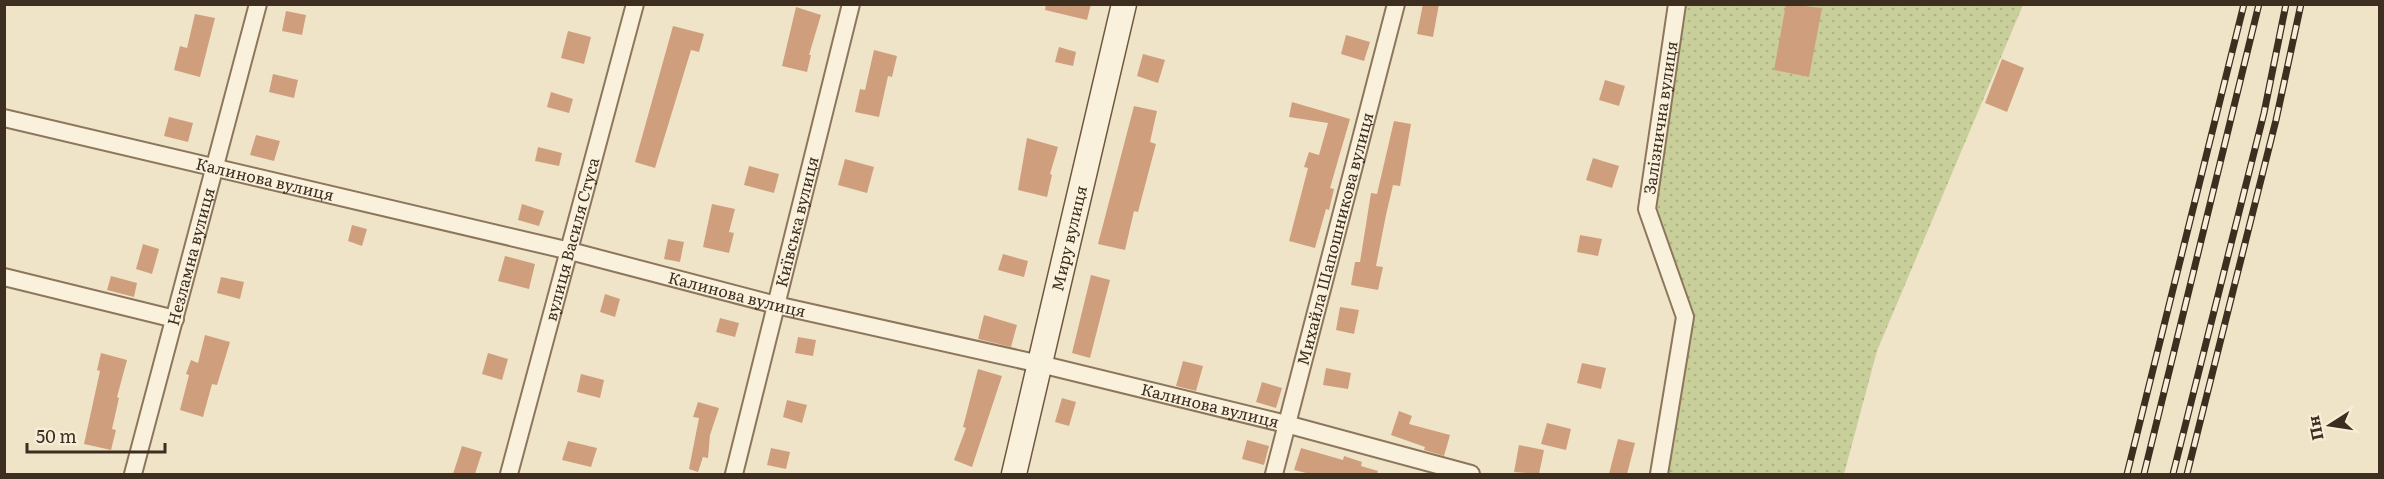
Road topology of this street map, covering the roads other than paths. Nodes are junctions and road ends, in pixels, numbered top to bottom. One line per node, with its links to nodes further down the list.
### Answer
1 (258, 4): 8 (street, Незламна вулиця)
2 (635, 4): 9 (street, вулиця Василя Стуса)
3 (851, 4): 11 (street, Київська вулиця)
4 (1124, 4): 13 (main road, Миру вулиця)
5 (1396, 4): 14 (street, Михайла Шапошникова вулиця)
6 (1677, 4): 21 (street, Залізнична вулиця)
7 (4, 118): 8 (street, Калинова вулиця)
8 (215, 166): 9 (street, Калинова вулиця); 12 (street, Незламна вулиця)
9 (570, 251): 11 (street, Калинова вулиця); 16 (street, вулиця Василя Стуса)
10 (4, 277): 12 (street)
11 (776, 306): 13 (street, Калинова вулиця); 17 (street, Київська вулиця)
12 (175, 318): 15 (street, Незламна вулиця)
13 (1040, 364): 14 (street, Калинова вулиця); 18 (main road, Миру вулиця)
14 (1286, 424): 19 (street, Михайла Шапошникова вулиця); 20 (street, Калинова вулиця)
15 (133, 474)
16 (509, 474)
17 (734, 474)
18 (1014, 474)
19 (1274, 474)
20 (1471, 474)
21 (1659, 474)

